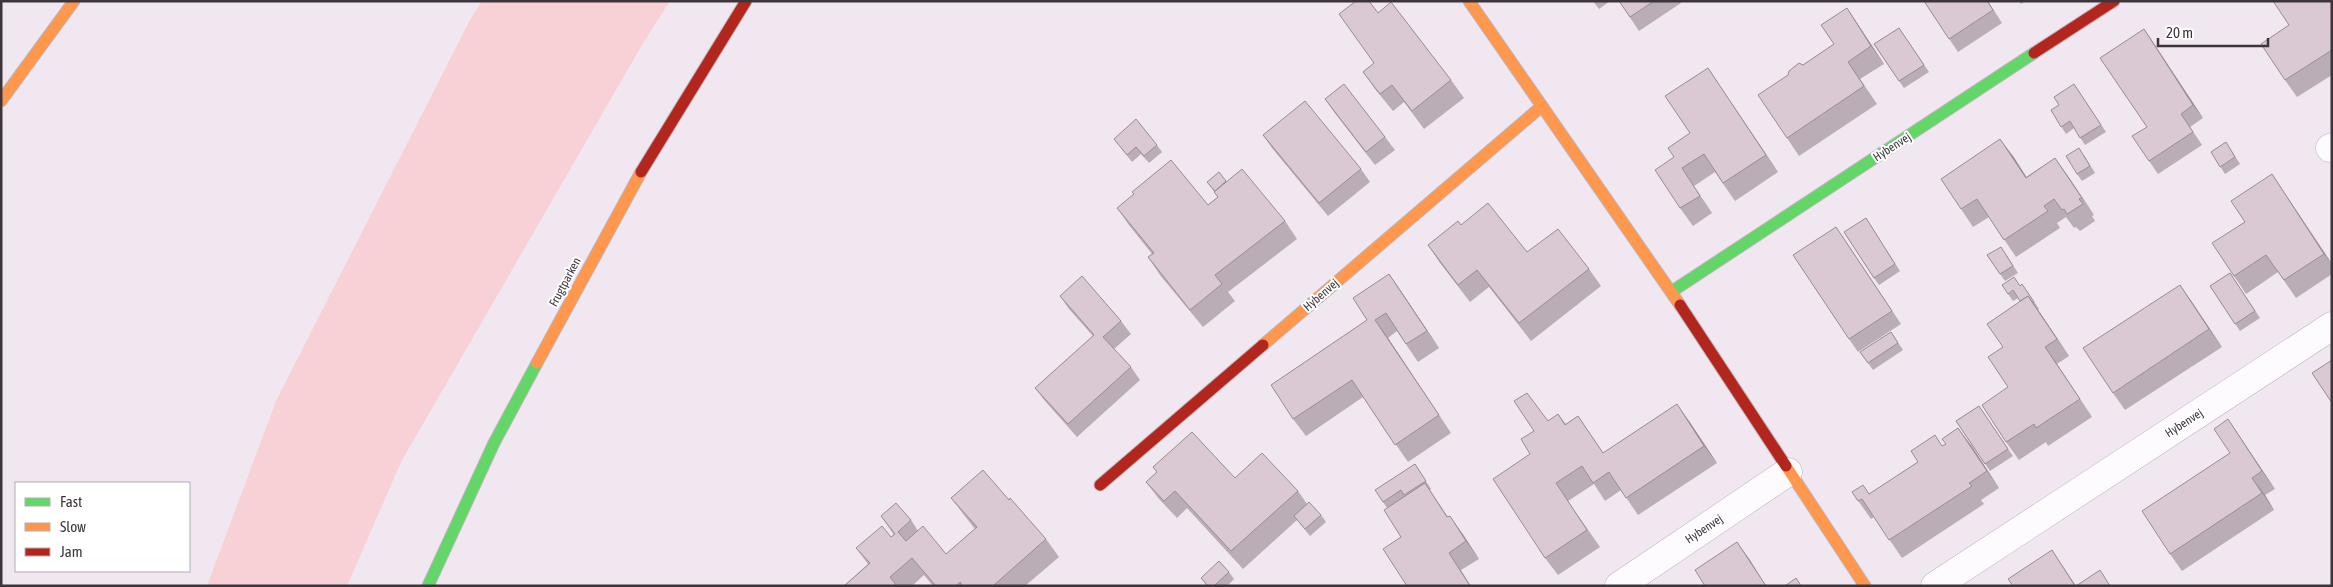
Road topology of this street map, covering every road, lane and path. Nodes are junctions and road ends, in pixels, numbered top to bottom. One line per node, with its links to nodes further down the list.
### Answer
1 (74, 1): 5 (main road)
2 (746, 1): 11 (main road, Frugtparken)
3 (1469, 1): 6 (main road)
4 (2114, 1): 7 (main road, Hybenvej)
5 (1, 101)
6 (1542, 106): 7 (main road); 10 (main road, Hybenvej)
7 (1671, 292): 9 (main road)
8 (2332, 326): 14 (street, Hybenvej)
9 (1788, 472): 12 (street, Hybenvej); 13 (main road)
10 (1100, 485)
11 (428, 586)
12 (1619, 586)
13 (1865, 586)
14 (1935, 586)

